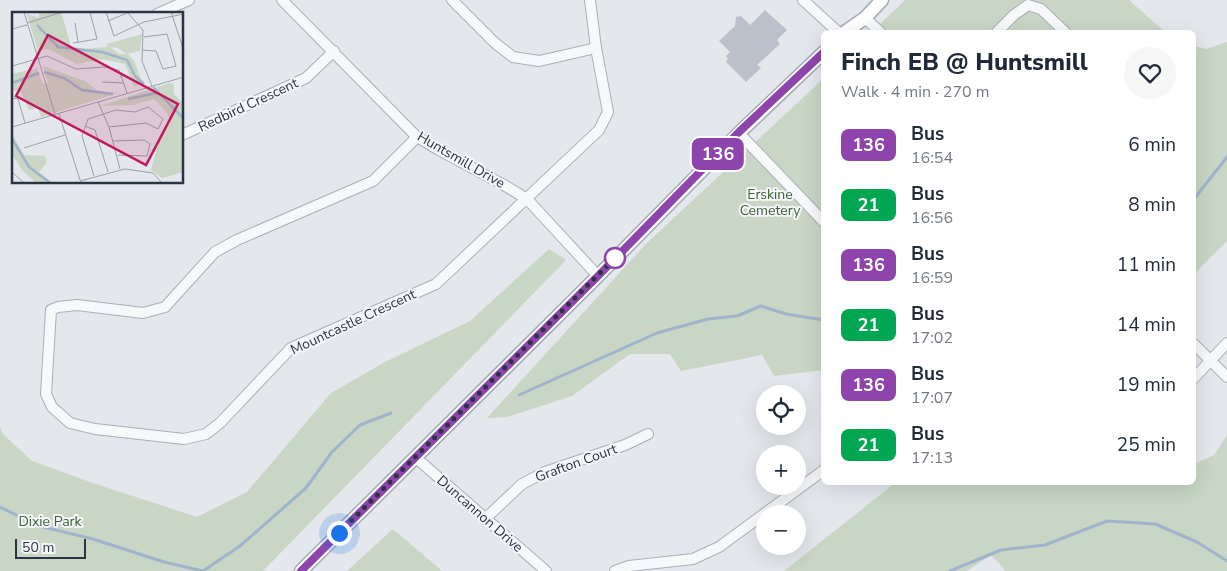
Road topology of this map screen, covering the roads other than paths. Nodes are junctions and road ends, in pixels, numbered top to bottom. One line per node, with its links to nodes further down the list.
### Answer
1 (189, 0): 7 (street)
2 (282, 0): 15 (street, Huntsmill Drive)
3 (452, 0): 14 (street)
4 (590, 0): 14 (street)
5 (803, 0): 9 (street)
6 (882, 0): 8 (main road)
7 (162, 12)
8 (864, 18): 10 (main road); 11 (street)
9 (836, 30)
10 (848, 30)
11 (878, 30)
12 (999, 30): 13 (street)
13 (1063, 30)
14 (596, 48): 20 (street)
15 (334, 51): 18 (street, Redbird Crescent); 19 (street, Huntsmill Drive)
16 (821, 55): 17 (main road)
17 (739, 132): 21 (street); 22 (main road)
18 (184, 134)
19 (418, 137): 20 (street, Huntsmill Drive); 20 (street, Mountcastle Crescent)
20 (527, 200): 22 (street, Huntsmill Drive)
21 (821, 218)
22 (598, 276): 29 (main road)
23 (1227, 343): 25 (street)
24 (1196, 346): 25 (street)
25 (1210, 360): 26 (street); 27 (street)
26 (1196, 376)
27 (1227, 377)
28 (648, 434): 31 (street, Grafton Court)
29 (415, 457): 31 (street, Duncannon Drive); 32 (main road)
30 (821, 472): 34 (street)
31 (486, 518): 33 (street, Duncannon Drive)
32 (301, 571)
33 (546, 571)
34 (615, 571)

